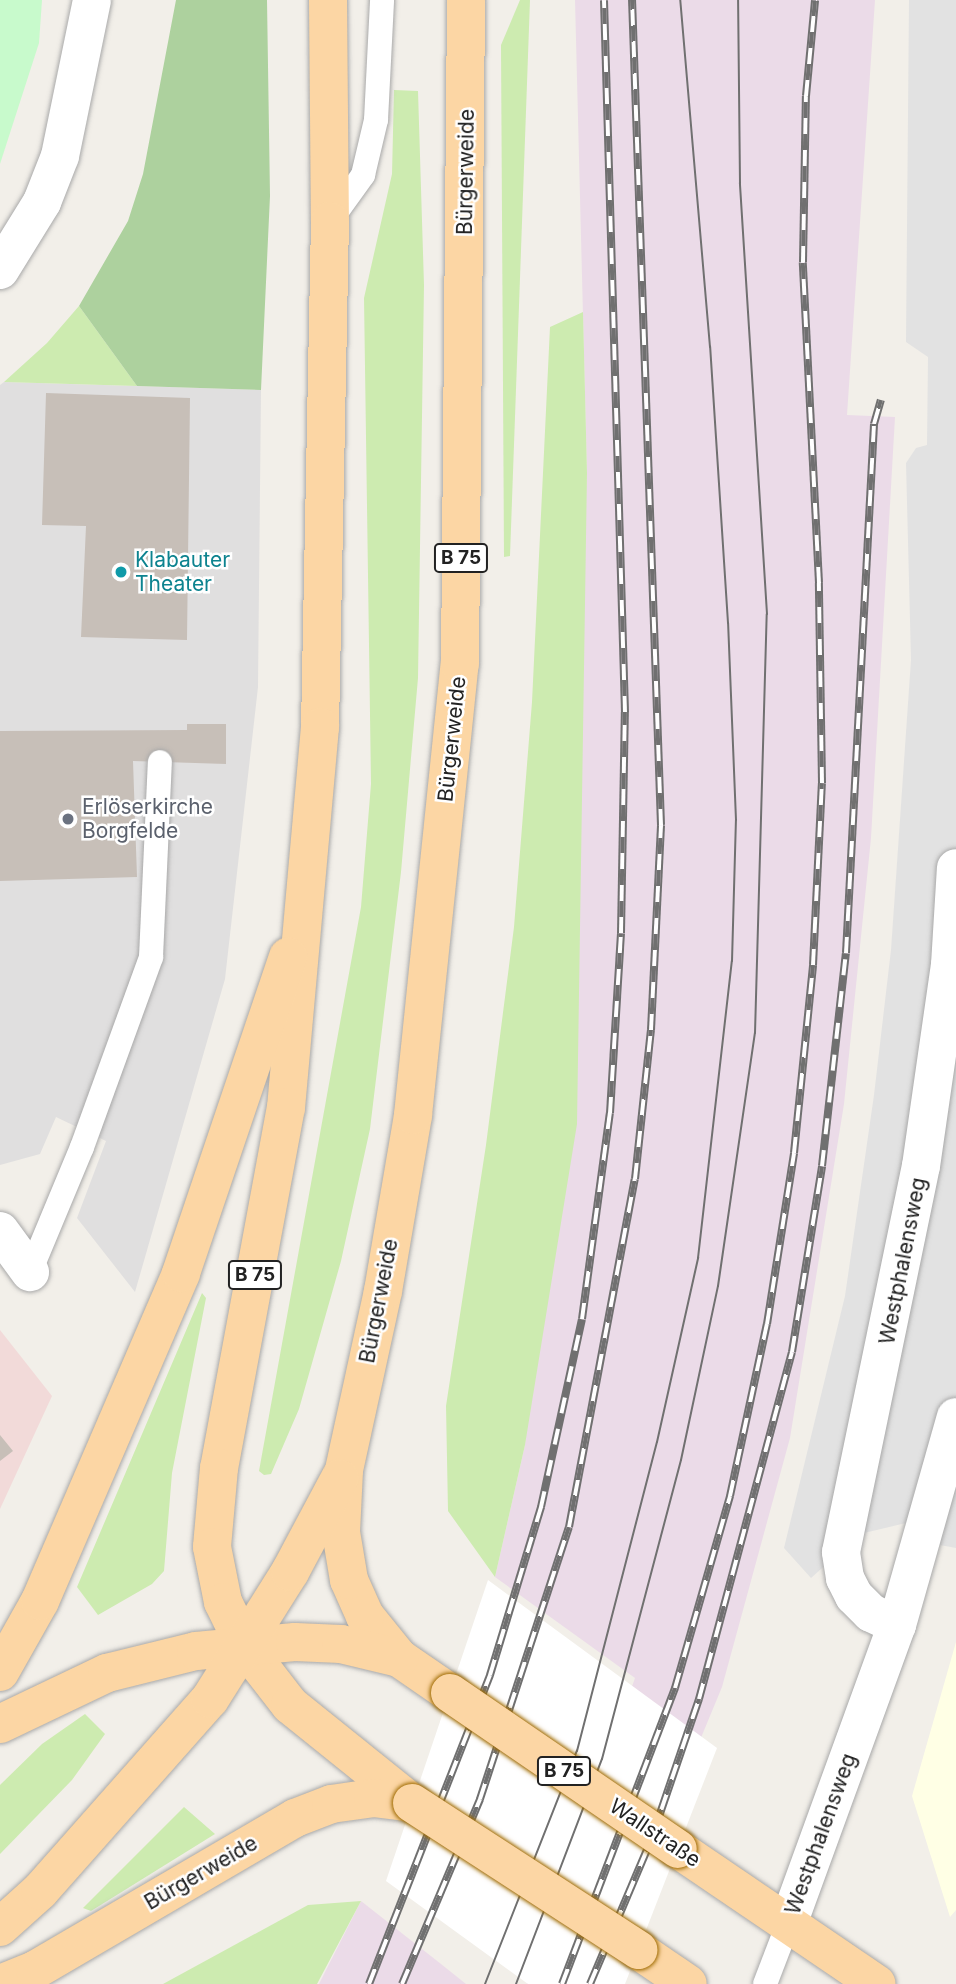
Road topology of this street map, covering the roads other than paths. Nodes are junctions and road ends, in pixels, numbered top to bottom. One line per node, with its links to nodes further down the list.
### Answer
1 (92, 0): 6 (street)
2 (328, 0): 5 (main road, B 75)
3 (382, 0): 5 (lane)
4 (466, 0): 13 (main road, Bürgerweide / B 75)
5 (330, 221): 9 (main road, B 75)
6 (0, 270)
7 (160, 762): 11 (lane)
8 (956, 869): 15 (street, Westphalensweg)
9 (307, 898): 16 (main road, B 75); 18 (main road)
10 (0, 1231): 11 (street)
11 (30, 1272)
12 (956, 1417): 14 (street, Westphalensweg)
13 (344, 1470): 16 (main road, Bürgerweide); 17 (main road, Bürgerweide / B 75)
14 (945, 1506): 15 (street, Westphalensweg)
15 (897, 1625): 21 (street, Westphalensweg)
16 (245, 1647): 17 (main road); 19 (main road); 20 (main road, B 75); 22 (main road, Bürgerweide)
17 (399, 1658): 21 (main road, Wallstraße / B 75, bridge)
18 (0, 1672)
19 (0, 1724)
20 (412, 1803): 23 (main road, Bürgerweide); 24 (main road, B 75, bridge)
21 (788, 1924): 25 (lane); 26 (main road, Wallstraße / B 75)
22 (0, 1927)
23 (0, 1984)
24 (688, 1984)
25 (765, 1984)
26 (877, 1984)

